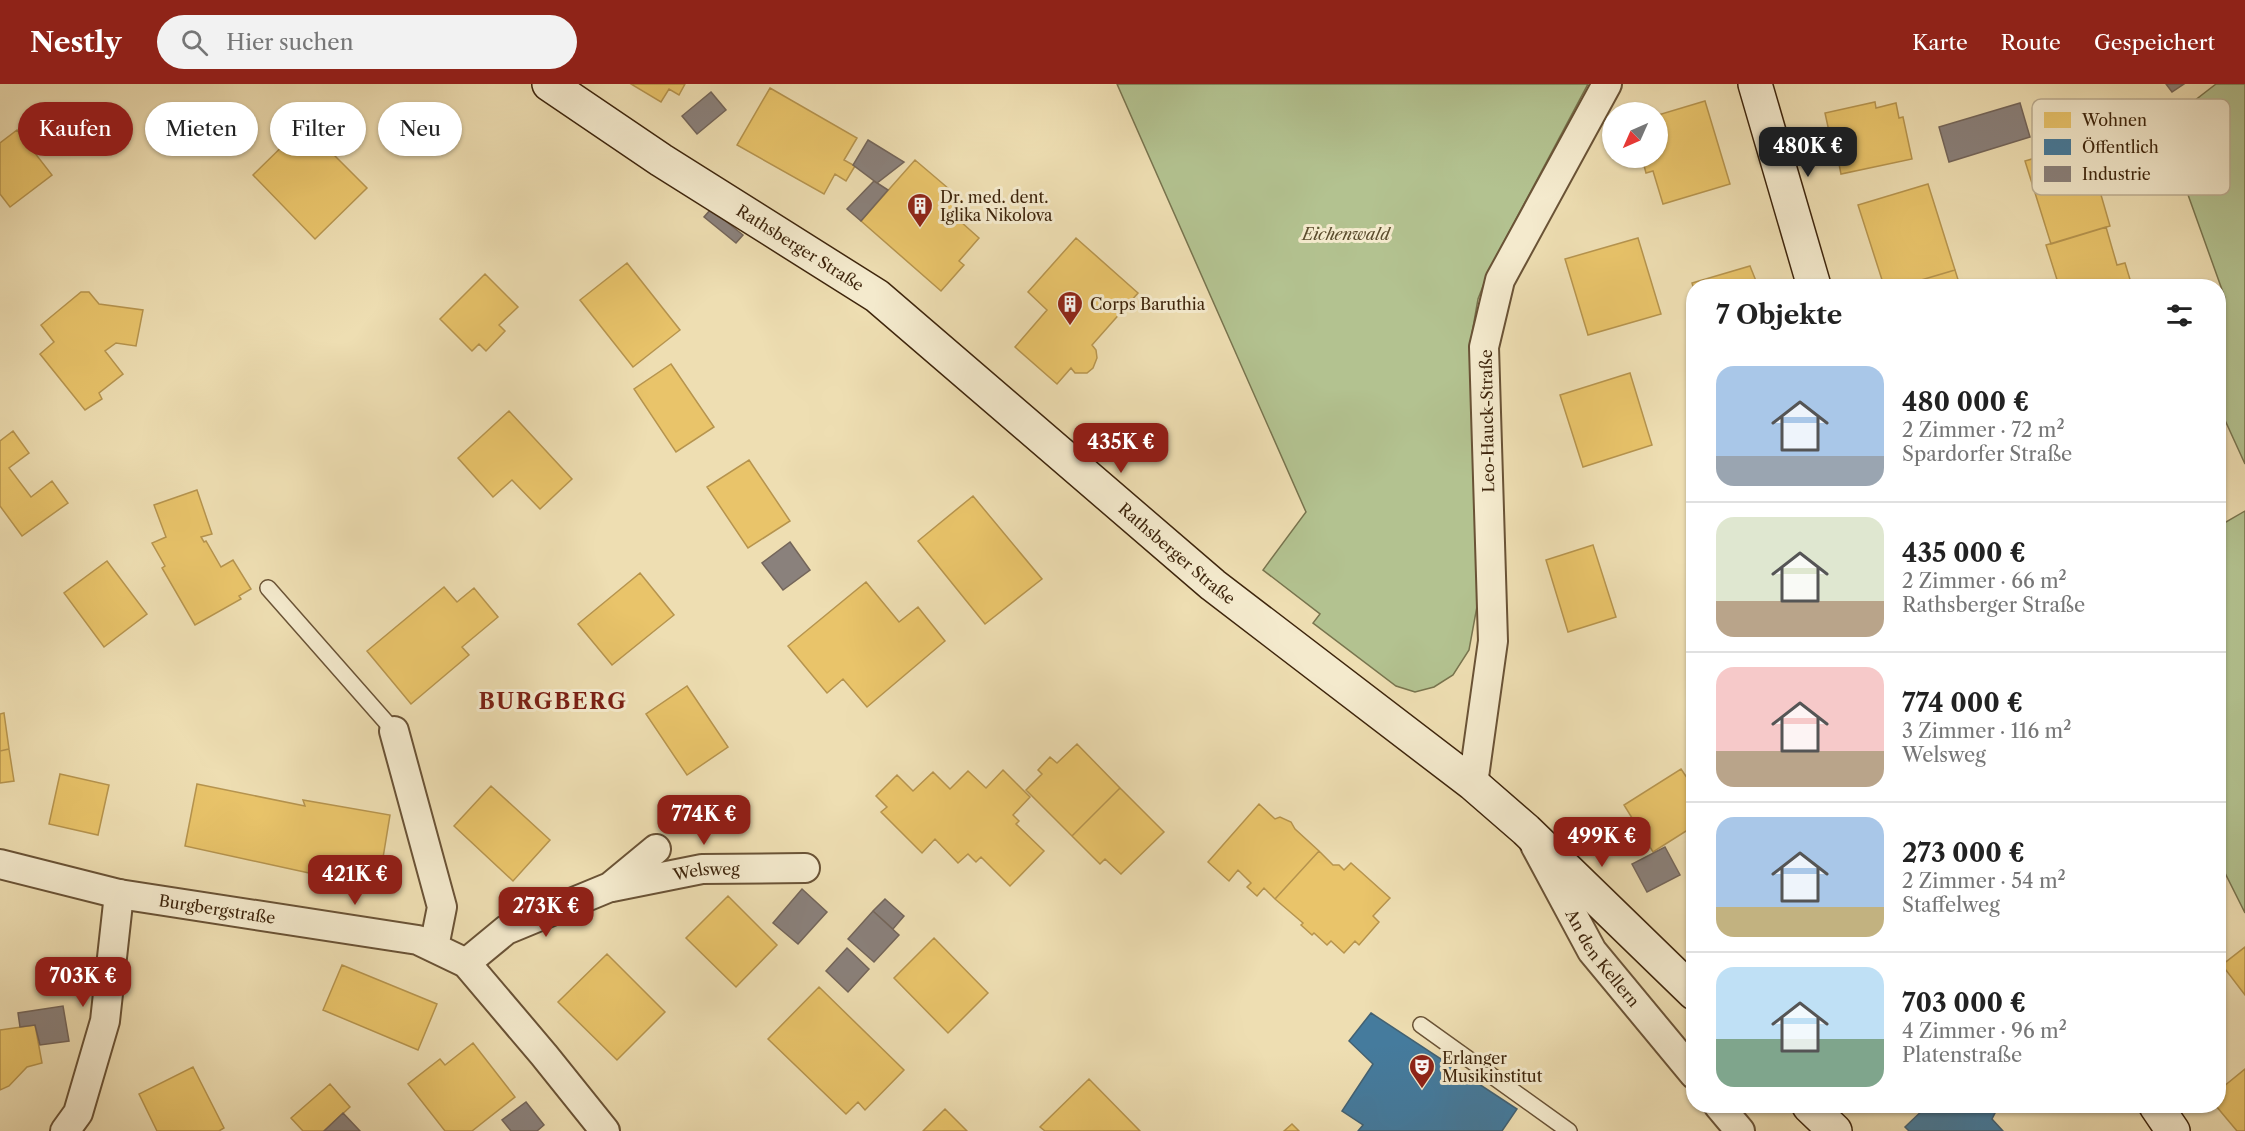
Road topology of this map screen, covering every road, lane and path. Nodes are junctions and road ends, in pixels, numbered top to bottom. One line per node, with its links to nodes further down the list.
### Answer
1 (549, 84): 7 (street, Rathsberger Straße)
2 (1606, 84): 7 (street, Leo-Hauck-Straße)
3 (1755, 84): 4 (street)
4 (1812, 279)
5 (268, 588): 6 (lane)
6 (394, 731): 14 (street)
7 (1473, 784): 8 (street, Rathsberger Straße)
8 (1526, 830): 16 (street, Rathsberger Straße); 18 (street, An den Kellern)
9 (656, 849): 12 (street)
10 (0, 864): 13 (street, Burgbergstraße)
11 (805, 868): 12 (street, Welsweg)
12 (610, 887): 15 (street)
13 (119, 894): 14 (street, Burgbergstraße); 22 (street)
14 (434, 947): 15 (street, Burgbergstraße)
15 (466, 963): 23 (street, Burgbergstraße)
16 (1686, 985)
17 (1421, 1025): 24 (lane)
18 (1686, 1064)
19 (1725, 1113): 25 (street)
20 (1816, 1113): 26 (street)
21 (2161, 1113): 27 (street)
22 (65, 1131)
23 (605, 1131)
24 (1569, 1131)
25 (1740, 1131)
26 (1835, 1131)
27 (2173, 1131)

